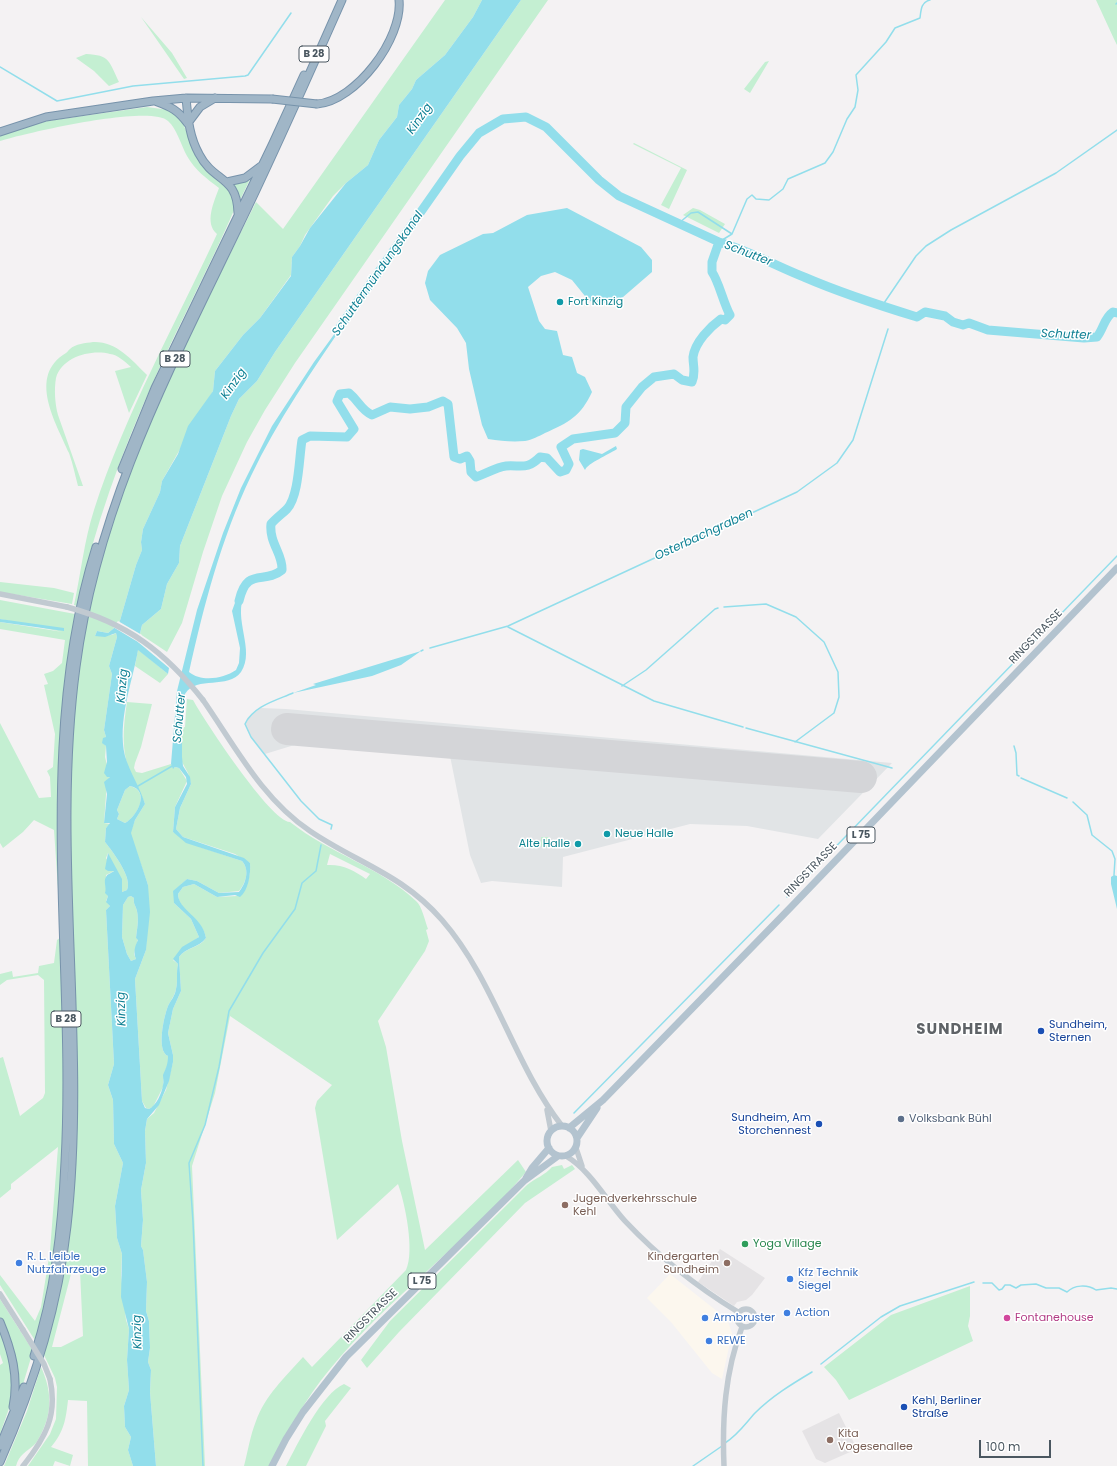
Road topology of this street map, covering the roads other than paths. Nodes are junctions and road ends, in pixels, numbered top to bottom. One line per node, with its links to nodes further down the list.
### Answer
1 (338, 0): 9 (highway, B 28)
2 (342, 0): 30 (highway, B 28)
3 (399, 0): 5 (highway, bridge)
4 (186, 98): 5 (highway); 6 (highway); 7 (highway)
5 (216, 98): 7 (highway)
6 (153, 101): 7 (highway); 8 (highway)
7 (188, 124): 10 (highway)
8 (0, 132)
9 (262, 166): 10 (highway); 11 (highway, B 28)
10 (227, 182): 11 (highway)
11 (238, 215): 28 (highway, B 28)
12 (1117, 568): 14 (main road, RINGSTRASSE / L 75)
13 (0, 594): 15 (street, bridge)
14 (603, 1100): 16 (main road, RINGSTRASSE / L 75); 18 (main road, RINGSTRASSE / L 75)
15 (545, 1104): 16 (street); 17 (street)
16 (565, 1127): 17 (main road); 18 (main road)
17 (551, 1131): 19 (main road)
18 (577, 1138): 20 (main road)
19 (549, 1148): 21 (main road); 23 (main road, RINGSTRASSE / L 75)
20 (576, 1148): 21 (main road); 22 (street)
21 (562, 1156): 22 (street); 23 (main road, RINGSTRASSE / L 75)
22 (585, 1171): 25 (street)
23 (524, 1181): 32 (main road, RINGSTRASSE / L 75)
24 (0, 1294): 31 (street, bridge)
25 (738, 1312): 27 (street); 27 (street)
26 (0, 1322): 28 (highway)
27 (742, 1327): 33 (street)
28 (10, 1425): 29 (highway, B 28)
29 (0, 1446)
30 (0, 1462)
31 (23, 1466)
32 (272, 1466)
33 (724, 1466)

